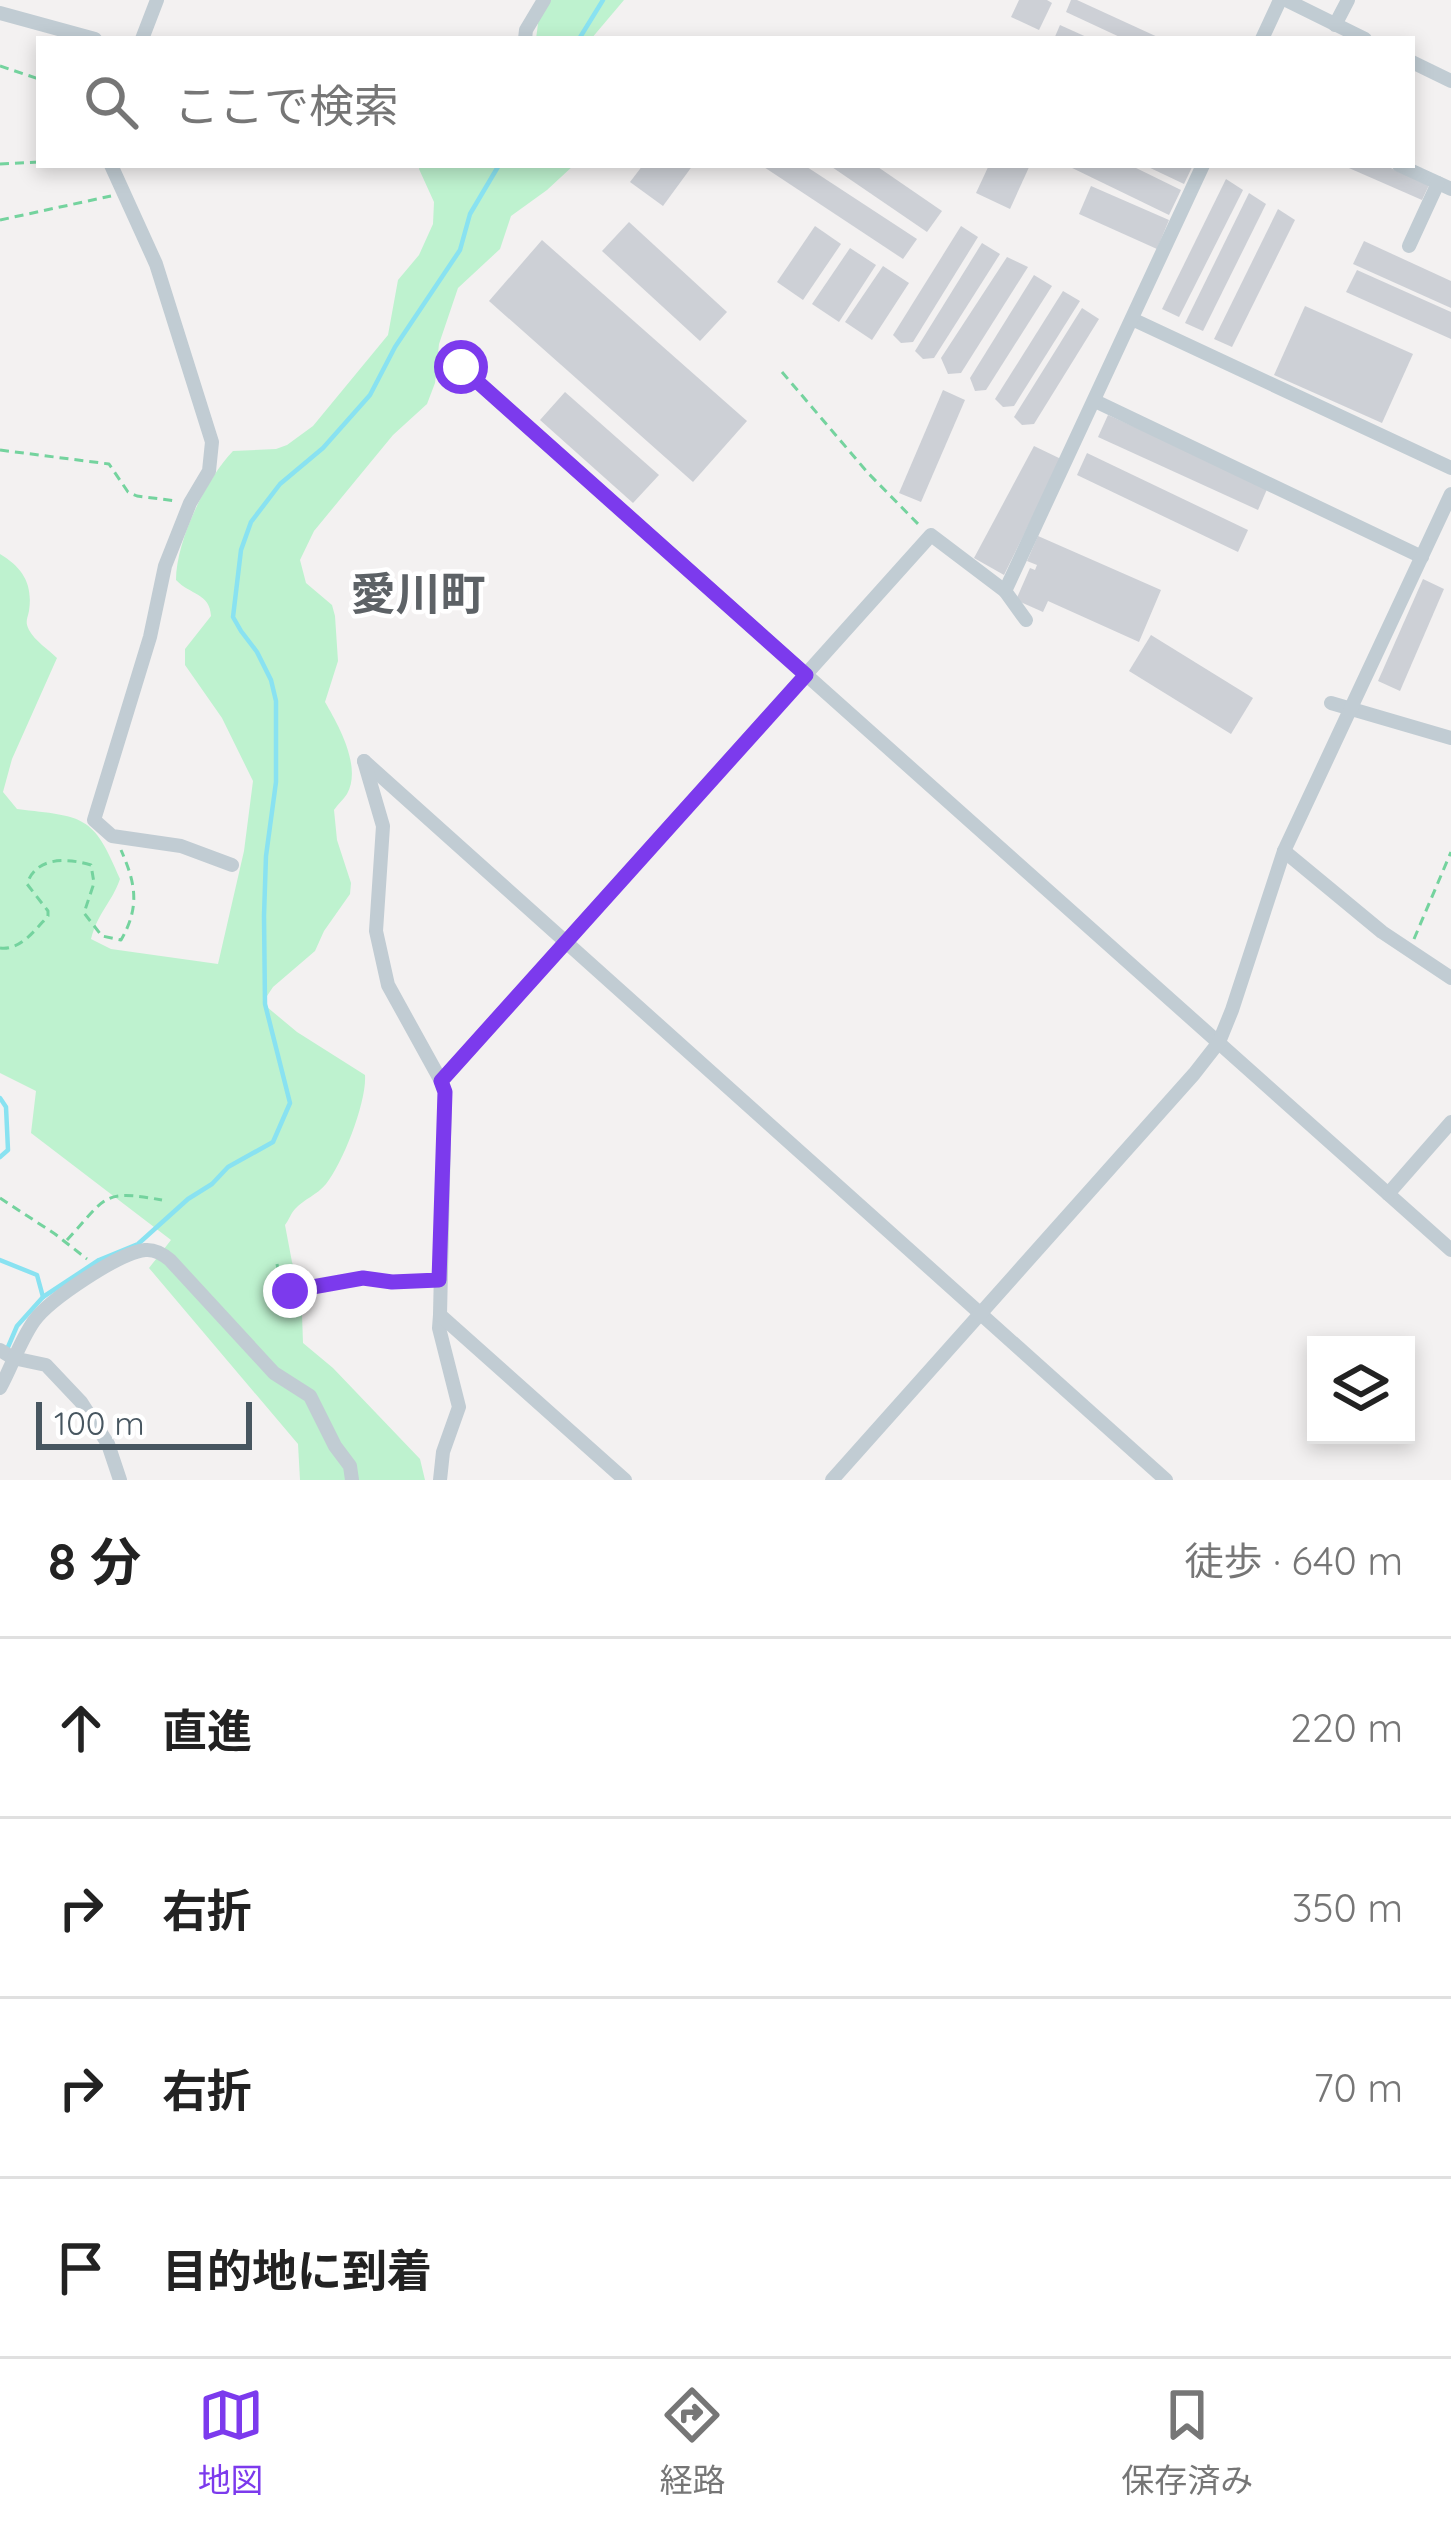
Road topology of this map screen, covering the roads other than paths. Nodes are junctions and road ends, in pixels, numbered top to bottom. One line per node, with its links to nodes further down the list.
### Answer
1 (157, 0): 8 (street)
2 (544, 0): 9 (street)
3 (1283, 0): 6 (street); 10 (street)
4 (1348, 0): 6 (street)
5 (0, 13): 7 (street)
6 (1335, 25): 11 (street)
7 (84, 36)
8 (143, 36)
9 (525, 36)
10 (1264, 36)
11 (1359, 36)
12 (1415, 63): 13 (street)
13 (1451, 81)
14 (112, 168): 32 (street)
15 (1202, 168): 19 (street)
16 (1405, 168): 17 (street)
17 (1444, 186): 18 (street)
18 (1409, 246)
19 (1132, 319): 21 (street); 22 (street)
20 (461, 367): 27 (street)
21 (1095, 401): 24 (street); 25 (street)
22 (1451, 468)
23 (1451, 494): 24 (street)
24 (1422, 557): 29 (street)
25 (1005, 592): 26 (street); 27 (street)
26 (1026, 620)
27 (806, 675): 33 (street); 35 (street)
28 (1330, 703): 29 (street)
29 (1350, 708): 30 (street); 31 (street)
30 (1451, 739)
31 (1284, 851): 34 (street); 35 (street)
32 (232, 865)
33 (567, 943): 36 (street); 36 (street); 41 (street)
34 (1451, 978)
35 (1219, 1042): 38 (street); 41 (street)
36 (441, 1081): 40 (street)
37 (1451, 1122): 38 (street)
38 (1388, 1194): 39 (street)
39 (1451, 1250)
40 (440, 1315): 46 (street); 47 (street)
41 (980, 1315): 48 (street); 49 (street)
42 (9, 1355): 43 (street); 44 (street); 45 (street)
43 (0, 1388)
44 (120, 1480)
45 (352, 1480)
46 (440, 1480)
47 (625, 1480)
48 (832, 1480)
49 (1166, 1480)

